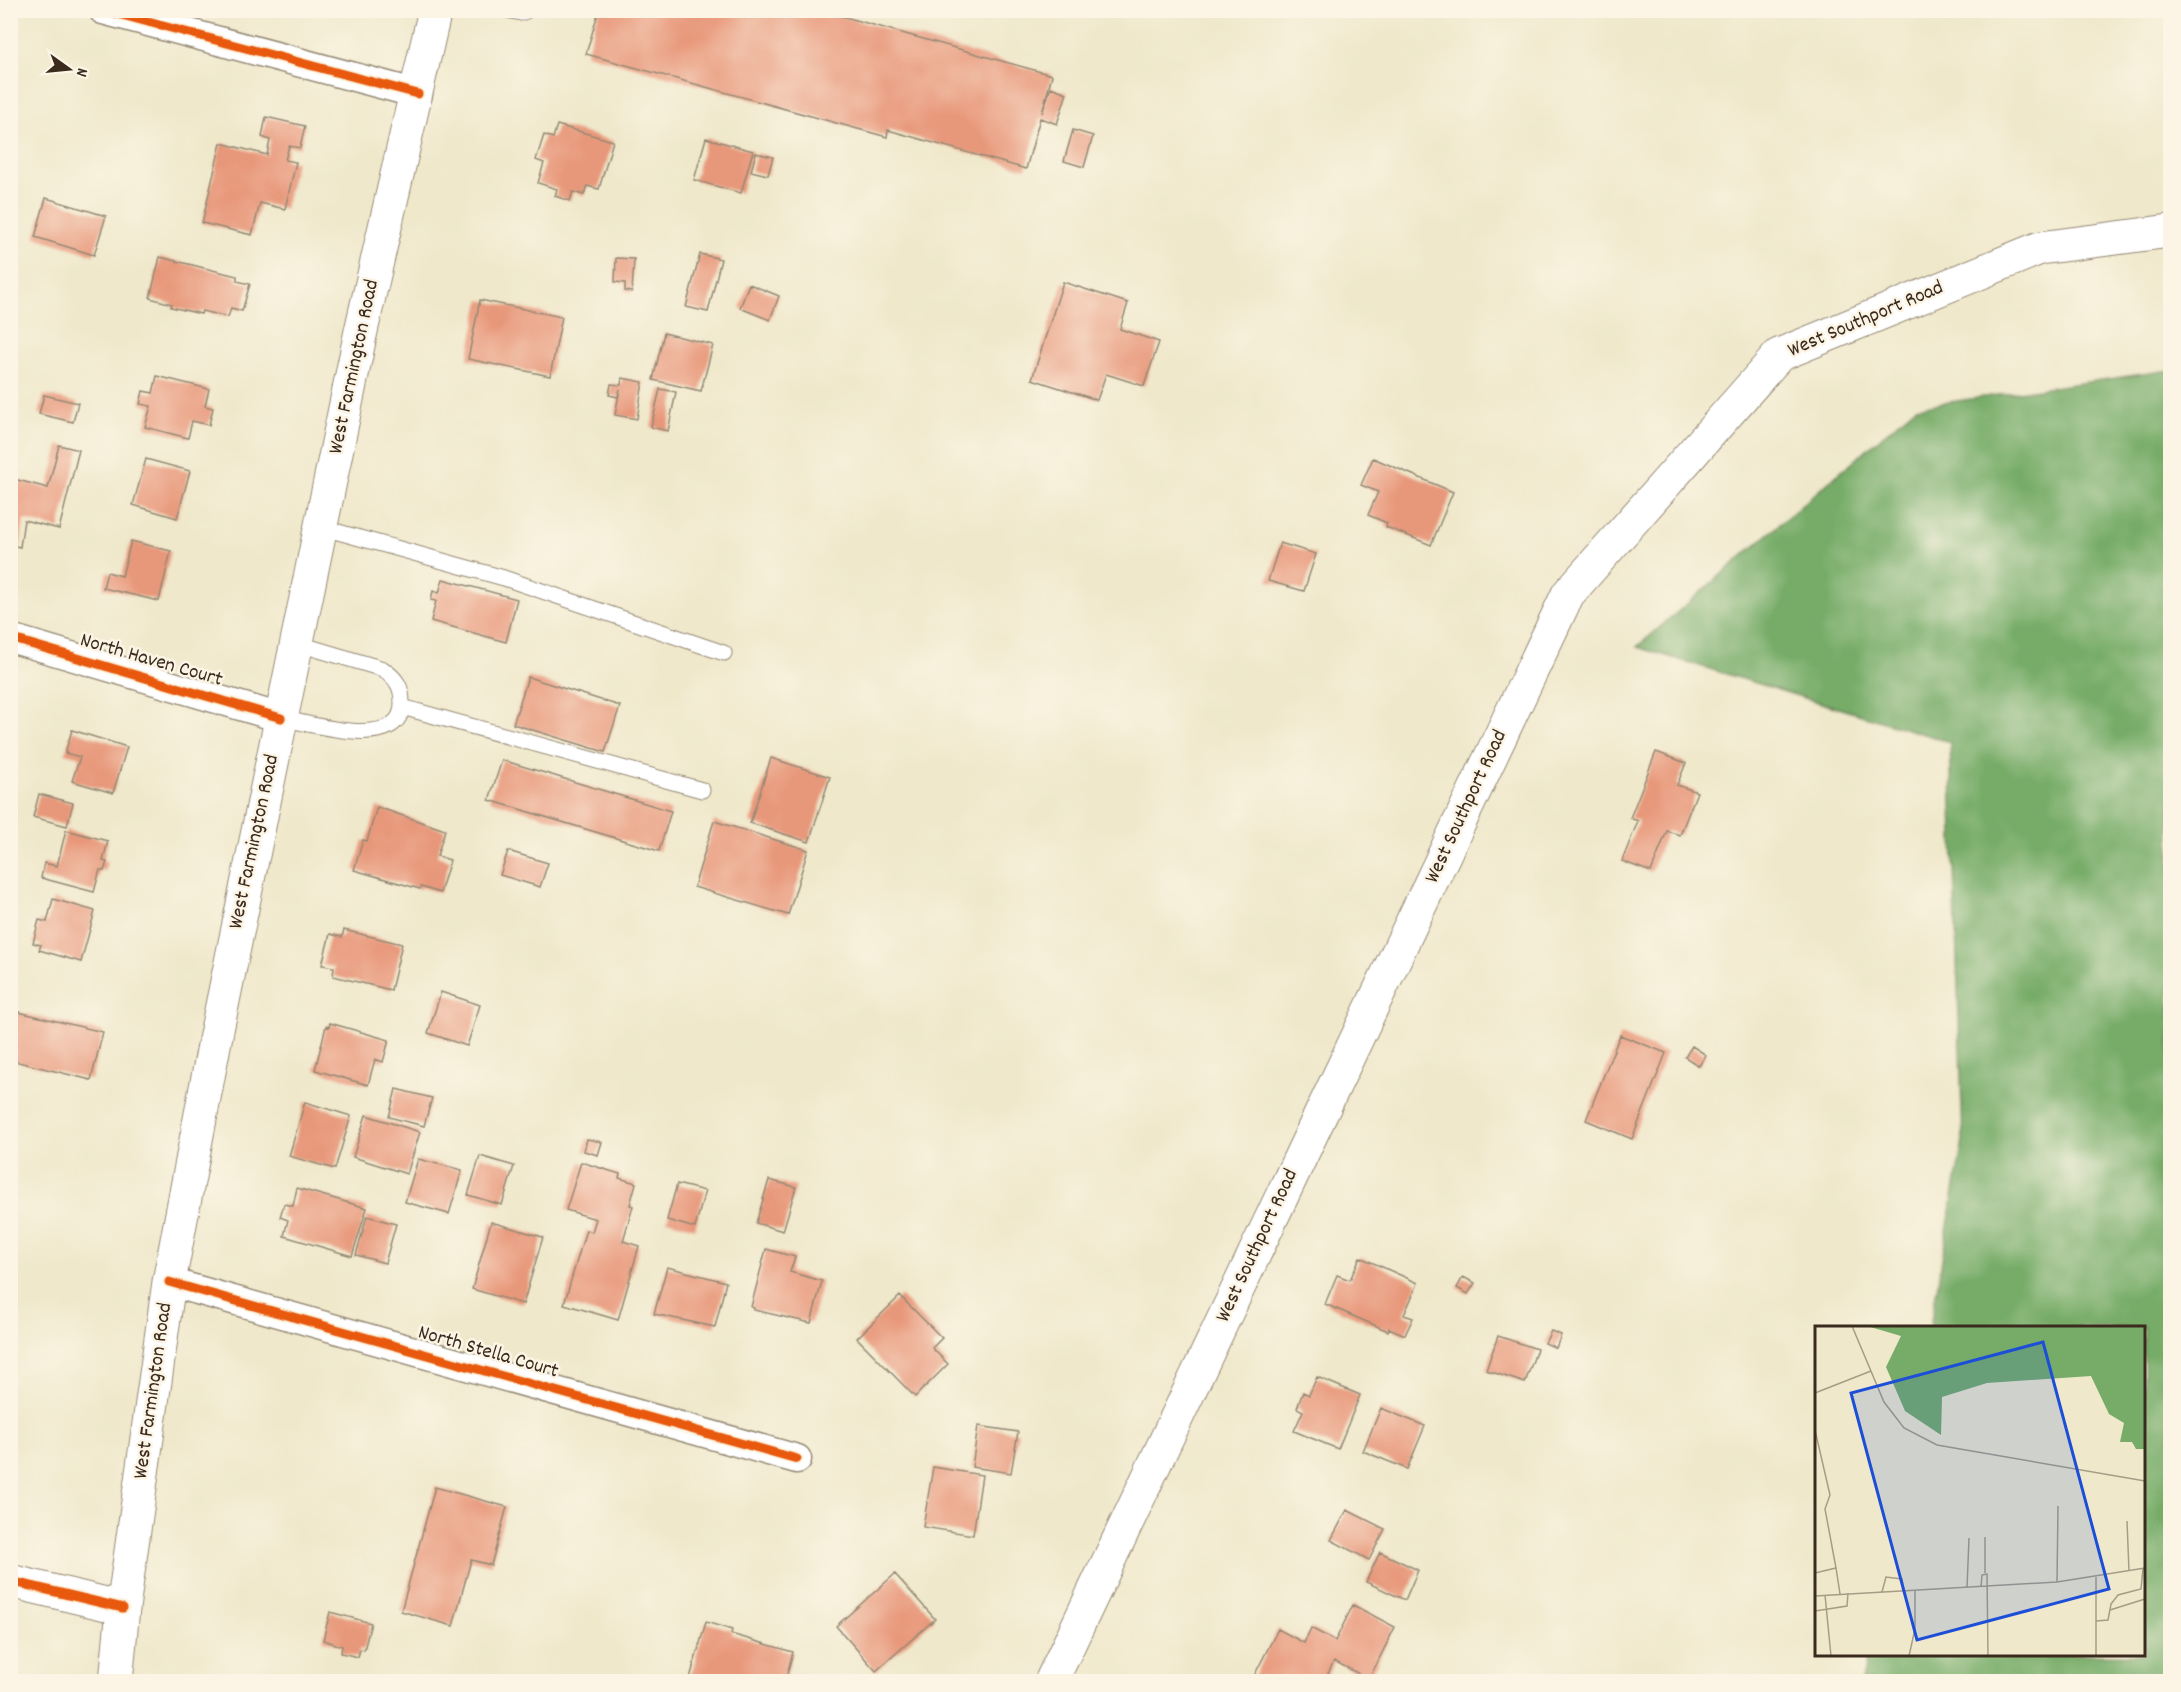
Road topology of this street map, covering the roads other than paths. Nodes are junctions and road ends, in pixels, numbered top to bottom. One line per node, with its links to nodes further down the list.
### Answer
1 (103, 10): 5 (street)
2 (435, 10): 5 (main road, West Farmington Road)
3 (507, 10): 4 (lane)
4 (528, 10)
5 (418, 94): 7 (main road, West Farmington Road)
6 (2170, 231): 19 (main road, West Southport Road)
7 (320, 527): 9 (main road, West Farmington Road); 10 (lane)
8 (10, 638): 12 (street, North Haven Court)
9 (296, 643): 11 (lane); 12 (main road, West Farmington Road)
10 (724, 653)
11 (402, 708): 12 (lane); 13 (lane)
12 (281, 718): 14 (main road, West Farmington Road)
13 (702, 790)
14 (169, 1282): 15 (street, North Stella Court); 17 (main road, West Farmington Road)
15 (797, 1459)
16 (10, 1581): 17 (main road)
17 (123, 1608): 18 (main road, West Farmington Road)
18 (116, 1682)
19 (1051, 1682)

